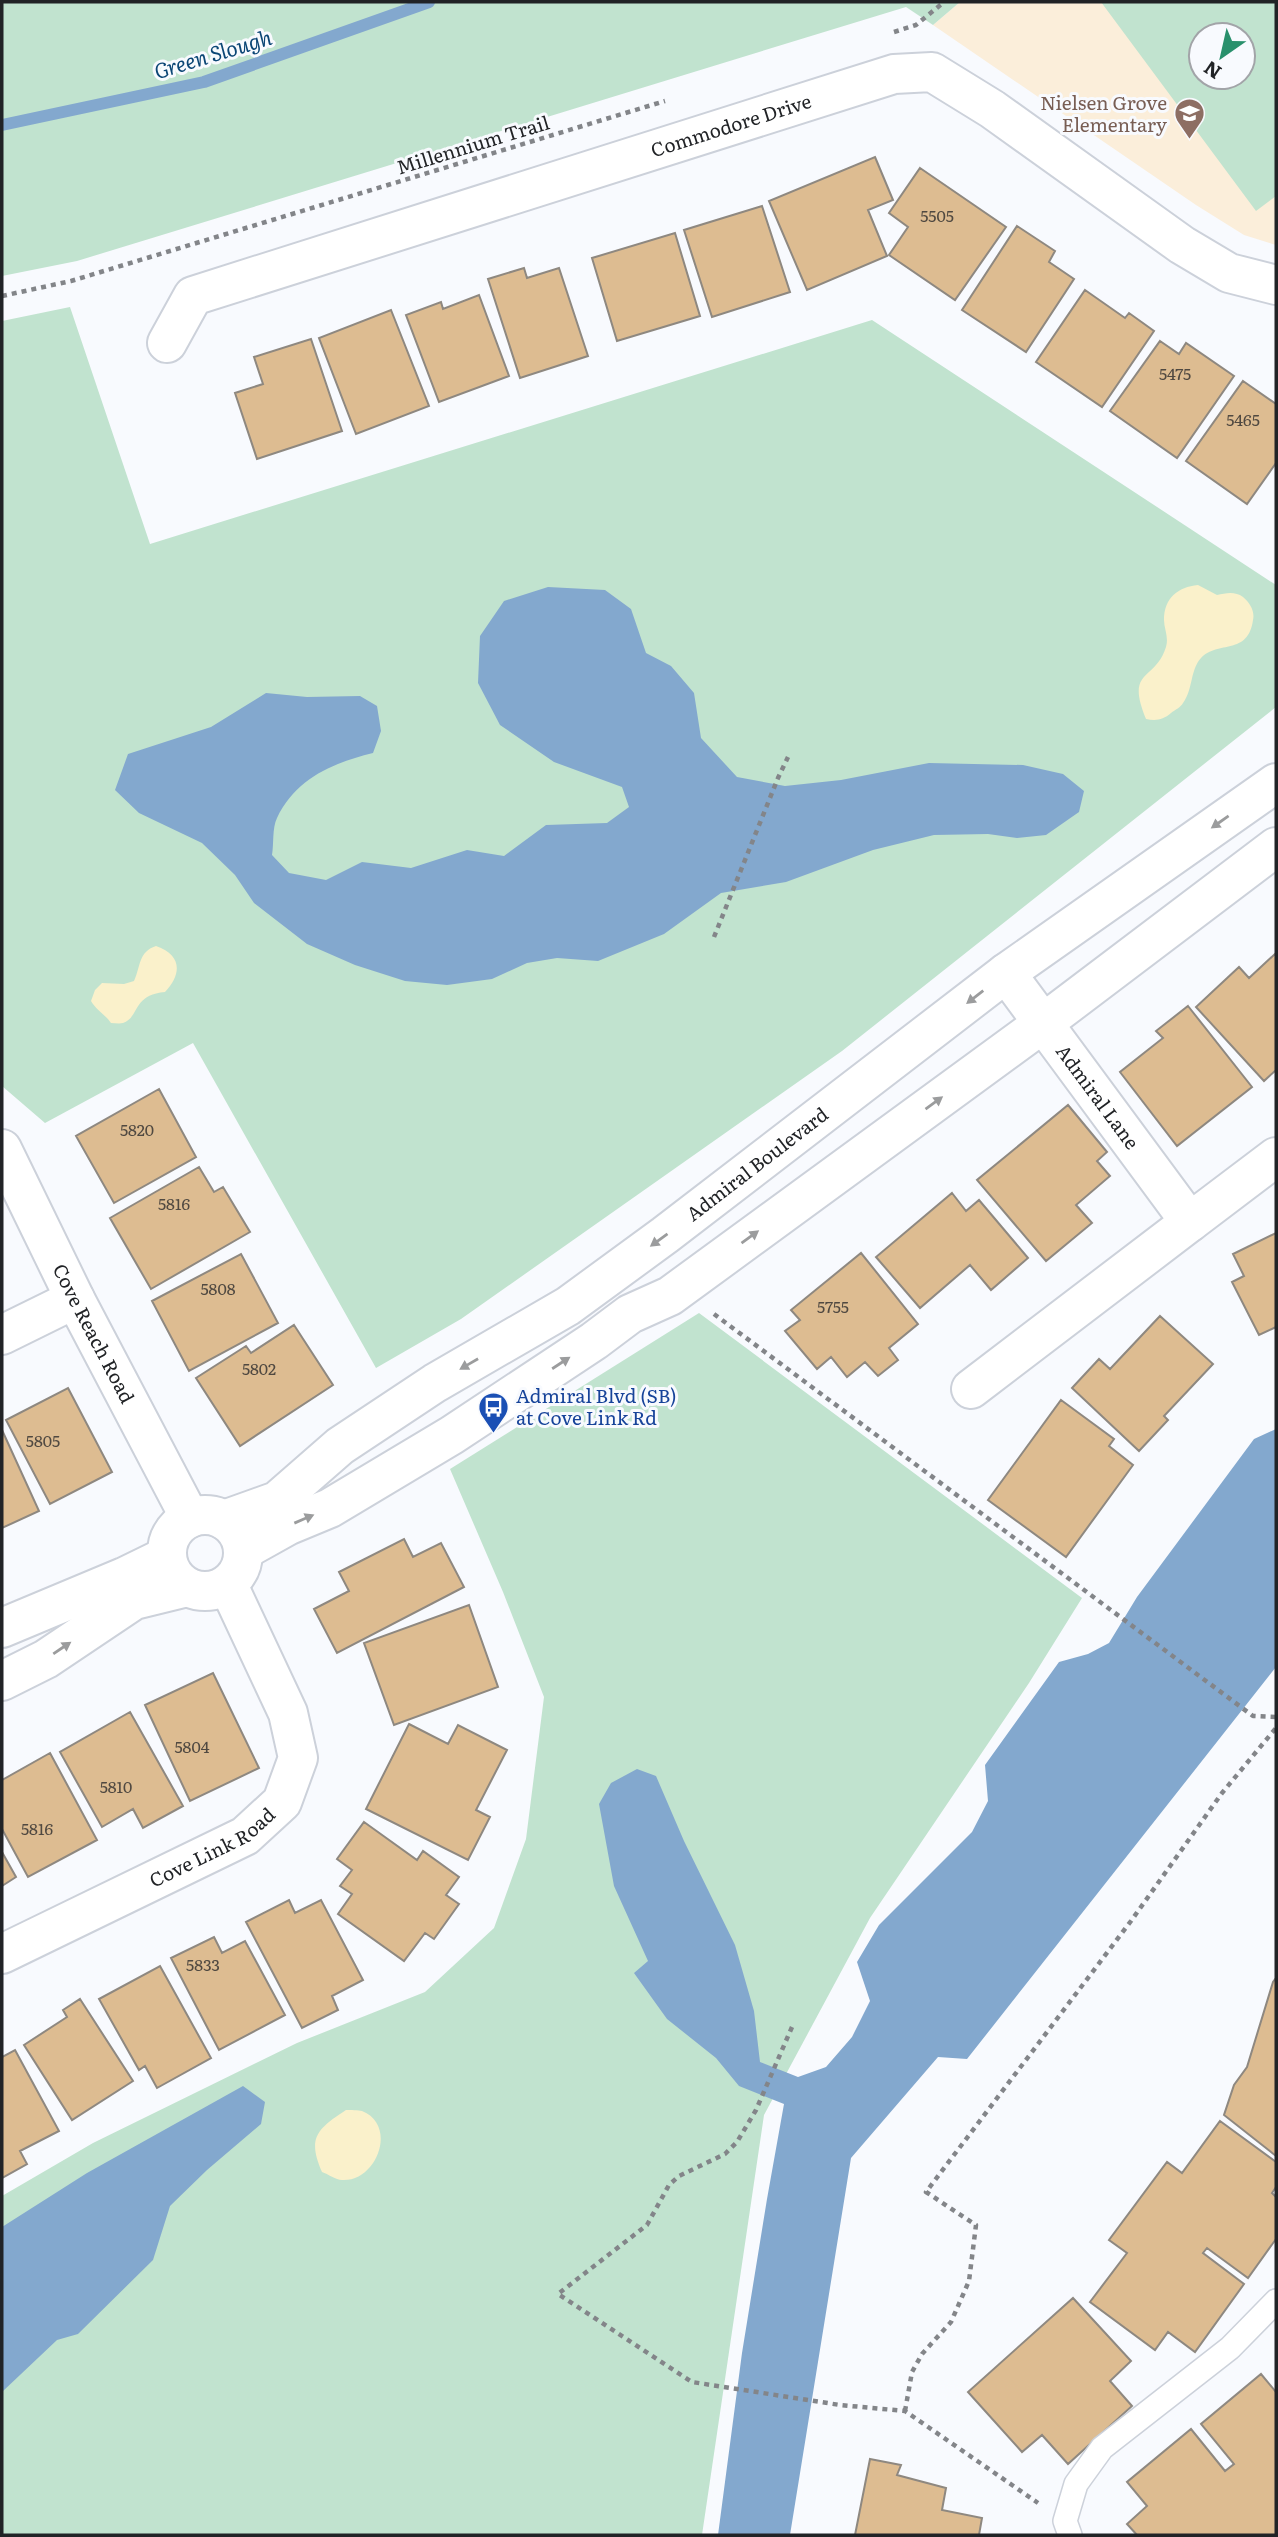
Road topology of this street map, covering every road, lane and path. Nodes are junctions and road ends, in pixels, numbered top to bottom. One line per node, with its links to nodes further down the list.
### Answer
1 (944, 2): 2 (path)
2 (890, 33)
3 (665, 101): 5 (path, Millennium Trail)
4 (1276, 285): 6 (street, Commodore Drive)
5 (2, 296)
6 (167, 343)
7 (788, 757): 10 (path)
8 (1276, 783): 11 (street, Admiral Boulevard, one-way to 11)
9 (1276, 847): 12 (street)
10 (714, 937)
11 (1006, 973): 12 (street, Admiral Lane); 20 (street, Admiral Boulevard, one-way to 20)
12 (1042, 1024): 15 (street, Admiral Lane); 20 (street, one-way to 12)
13 (2, 1149): 16 (street, Cove Reach Road)
14 (1276, 1157): 15 (street)
15 (1190, 1222): 19 (street)
16 (75, 1299): 18 (street); 20 (street, Cove Reach Road)
17 (709, 1309): 26 (path)
18 (2, 1335)
19 (971, 1389)
20 (219, 1529): 21 (street); 22 (street)
21 (167, 1556): 23 (street); 24 (street)
22 (228, 1585): 23 (street); 28 (street, Cove Link Road)
23 (187, 1587): 25 (street, one-way to 23)
24 (2, 1629)
25 (2, 1681)
26 (1276, 1717)
27 (1276, 1728): 31 (path)
28 (2, 1954)
29 (792, 2027): 31 (path)
30 (1276, 2301): 32 (lane)
31 (905, 2411): 32 (path)
32 (1068, 2528)

